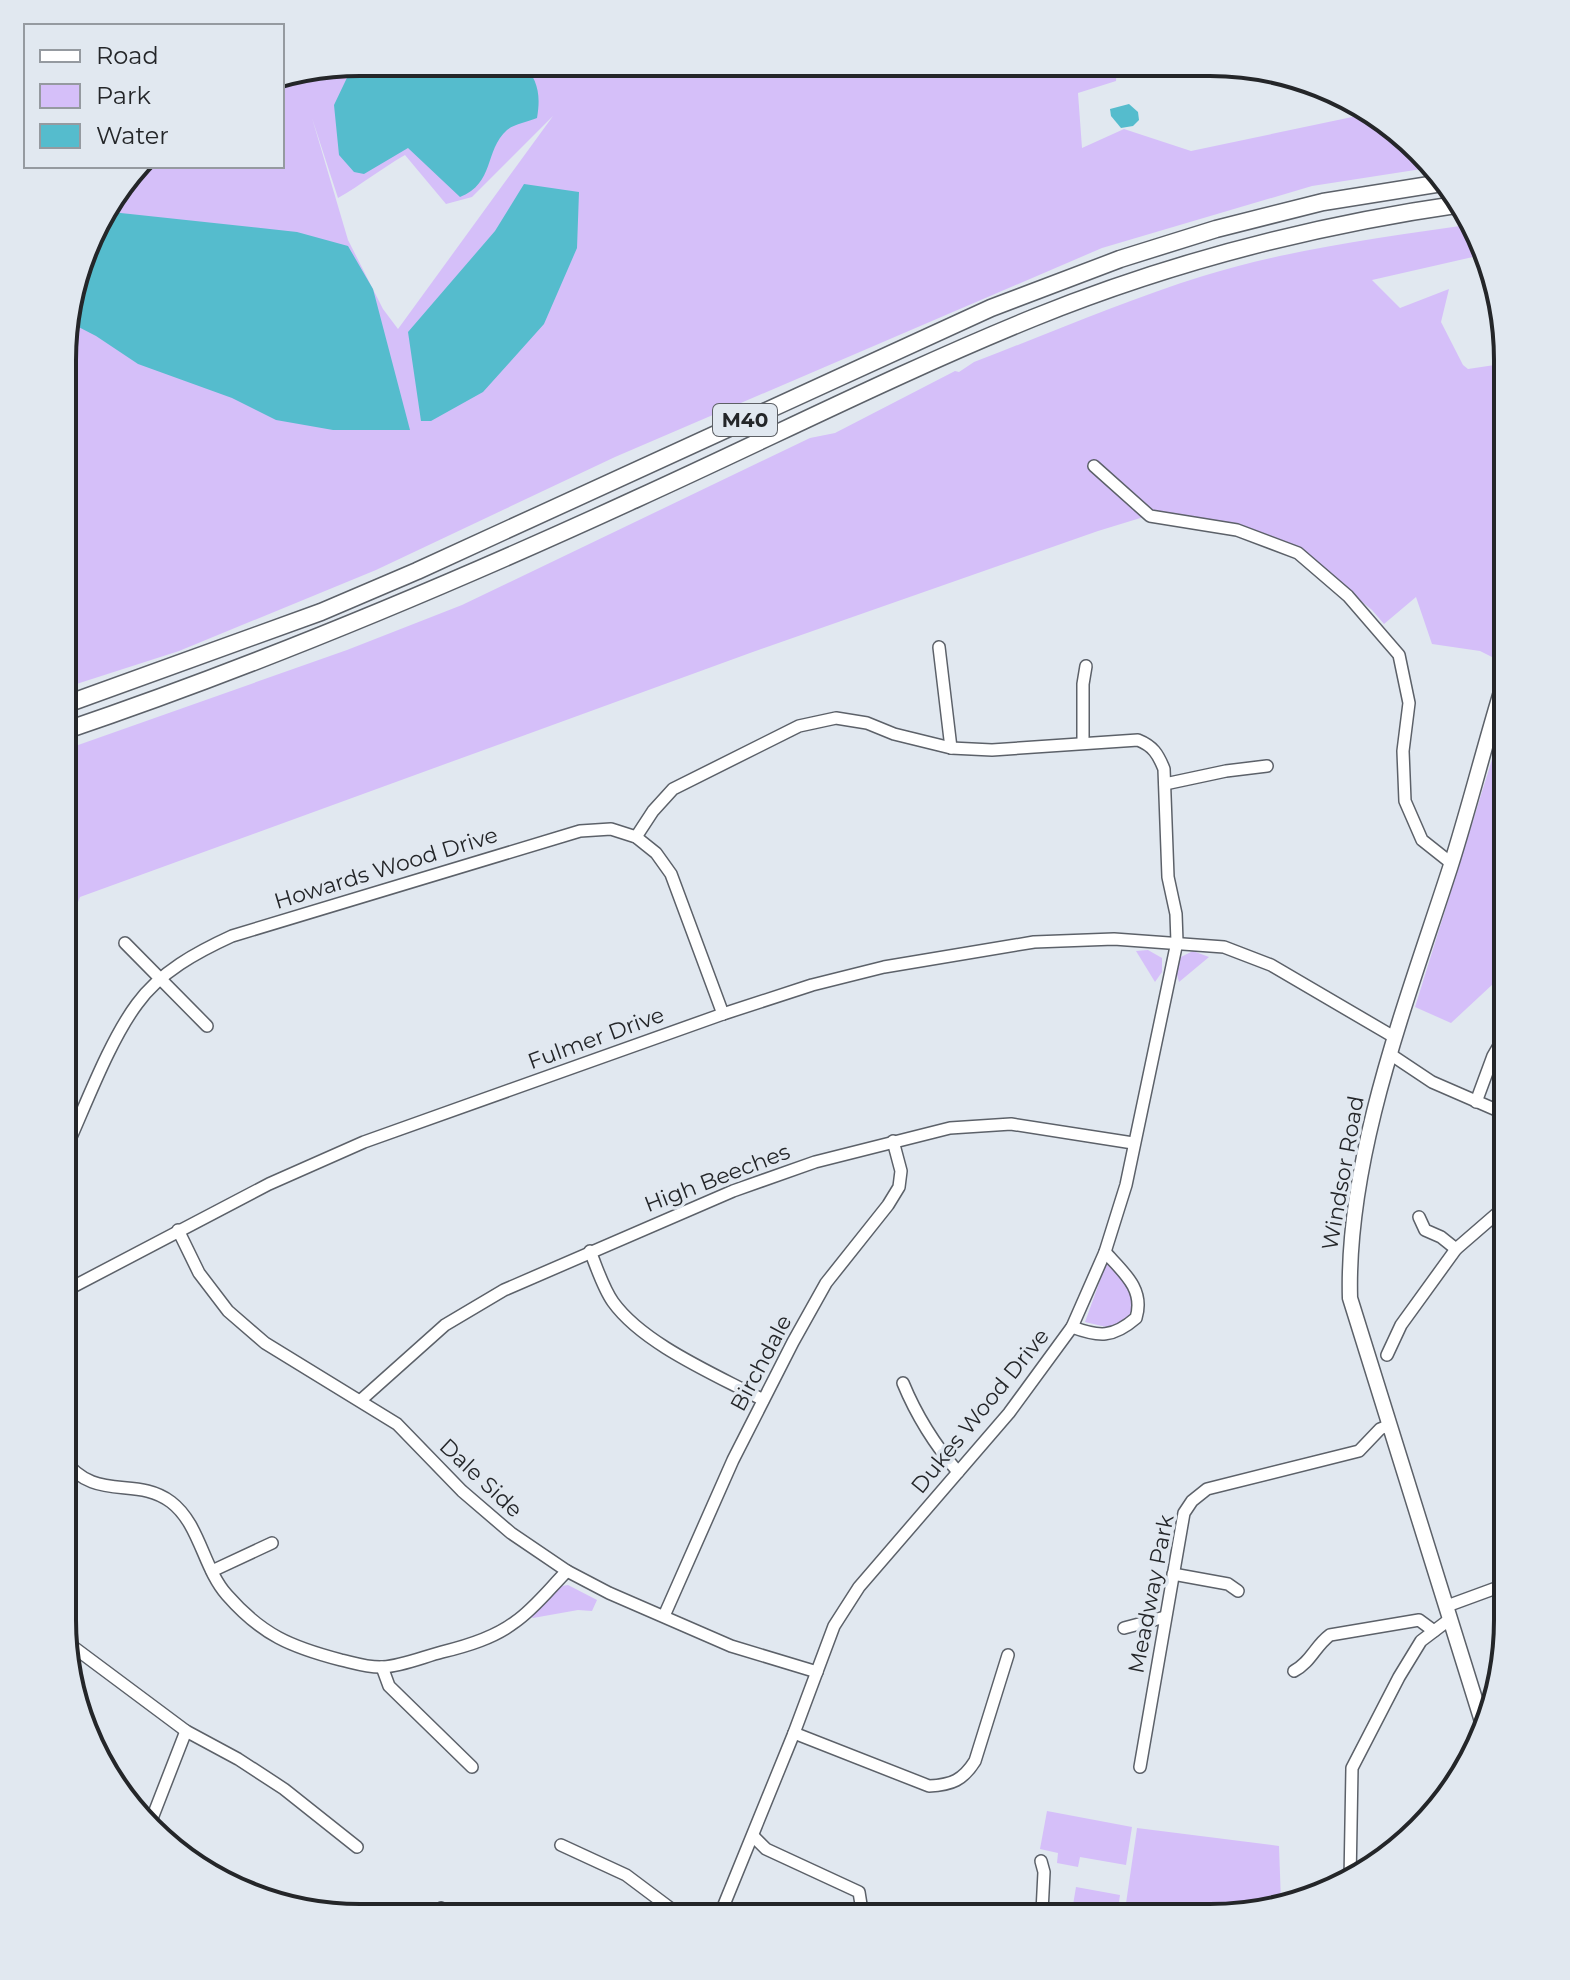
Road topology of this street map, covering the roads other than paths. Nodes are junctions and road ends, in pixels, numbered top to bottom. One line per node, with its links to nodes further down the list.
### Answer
1 (1433, 184): 6 (highway, M40)
2 (1449, 206): 8 (highway, M40)
3 (1094, 466): 14 (street)
4 (939, 647): 10 (street)
5 (1086, 666): 9 (street)
6 (76, 701)
7 (1494, 718): 14 (main road, Windsor Road)
8 (76, 727)
9 (1083, 743): 10 (street); 12 (street, Dukes Wood Drive)
10 (951, 748): 13 (street)
11 (1267, 766): 12 (street)
12 (1165, 784): 15 (street, Dukes Wood Drive)
13 (636, 837): 17 (street, Howards Wood Drive); 18 (street)
14 (1451, 863): 20 (main road, Windsor Road)
15 (1177, 942): 18 (street, Fulmer Drive); 20 (street); 27 (street, Dukes Wood Drive)
16 (125, 943): 17 (street)
17 (160, 980): 19 (street); 25 (street, Howards Wood Drive)
18 (723, 1014): 30 (street, Fulmer Drive)
19 (207, 1026)
20 (1394, 1037): 21 (main road, Windsor Road)
21 (1390, 1054): 23 (street); 40 (main road, Windsor Road)
22 (1493, 1055): 23 (street)
23 (1476, 1102): 24 (street)
24 (1493, 1109)
25 (76, 1127)
26 (893, 1141): 27 (street, High Beeches); 32 (street, High Beeches); 39 (street, Birchdale)
27 (1133, 1143): 33 (street, Dukes Wood Drive)
28 (1419, 1217): 31 (street)
29 (1493, 1217): 31 (street)
30 (178, 1230): 34 (street, Fulmer Drive); 38 (street, Dale Side)
31 (1456, 1249): 36 (street)
32 (590, 1251): 38 (street, High Beeches); 39 (street)
33 (1105, 1252): 35 (street, Dukes Wood Drive); 35 (street)
34 (76, 1281)
35 (1072, 1327): 42 (street, Dukes Wood Drive)
36 (1387, 1355)
37 (903, 1383): 42 (street)
38 (361, 1400): 45 (street, Dale Side)
39 (763, 1400): 50 (street, Birchdale)
40 (1390, 1425): 46 (street, Meadway Park); 49 (main road, Windsor Road)
41 (76, 1472): 44 (street)
42 (958, 1472): 58 (street, Dukes Wood Drive)
43 (272, 1543): 44 (street)
44 (212, 1571): 56 (street)
45 (567, 1571): 50 (street, Dale Side); 56 (street)
46 (1173, 1574): 47 (street); 51 (street, Meadway Park)
47 (1238, 1591)
48 (1493, 1591): 49 (street)
49 (1448, 1613): 53 (street); 59 (main road, Windsor Road)
50 (664, 1616): 58 (street, Dale Side)
51 (1165, 1617): 52 (street); 63 (street, Meadway Park)
52 (1124, 1628)
53 (1434, 1631): 57 (street); 69 (street)
54 (78, 1650): 60 (street)
55 (1008, 1655): 61 (street)
56 (382, 1667): 62 (street)
57 (1294, 1671)
58 (817, 1672): 61 (street, Dukes Wood Drive)
59 (1479, 1712)
60 (186, 1731): 64 (street); 67 (street)
61 (794, 1733): 65 (street, Dukes Wood Drive)
62 (472, 1767)
63 (1140, 1767)
64 (153, 1815)
65 (753, 1836): 70 (street); 73 (street, Dukes Wood Drive)
66 (561, 1845): 72 (street)
67 (357, 1847)
68 (1041, 1861): 71 (street)
69 (1350, 1867)
70 (861, 1903)
71 (1042, 1903)
72 (664, 1904)
73 (725, 1904)

